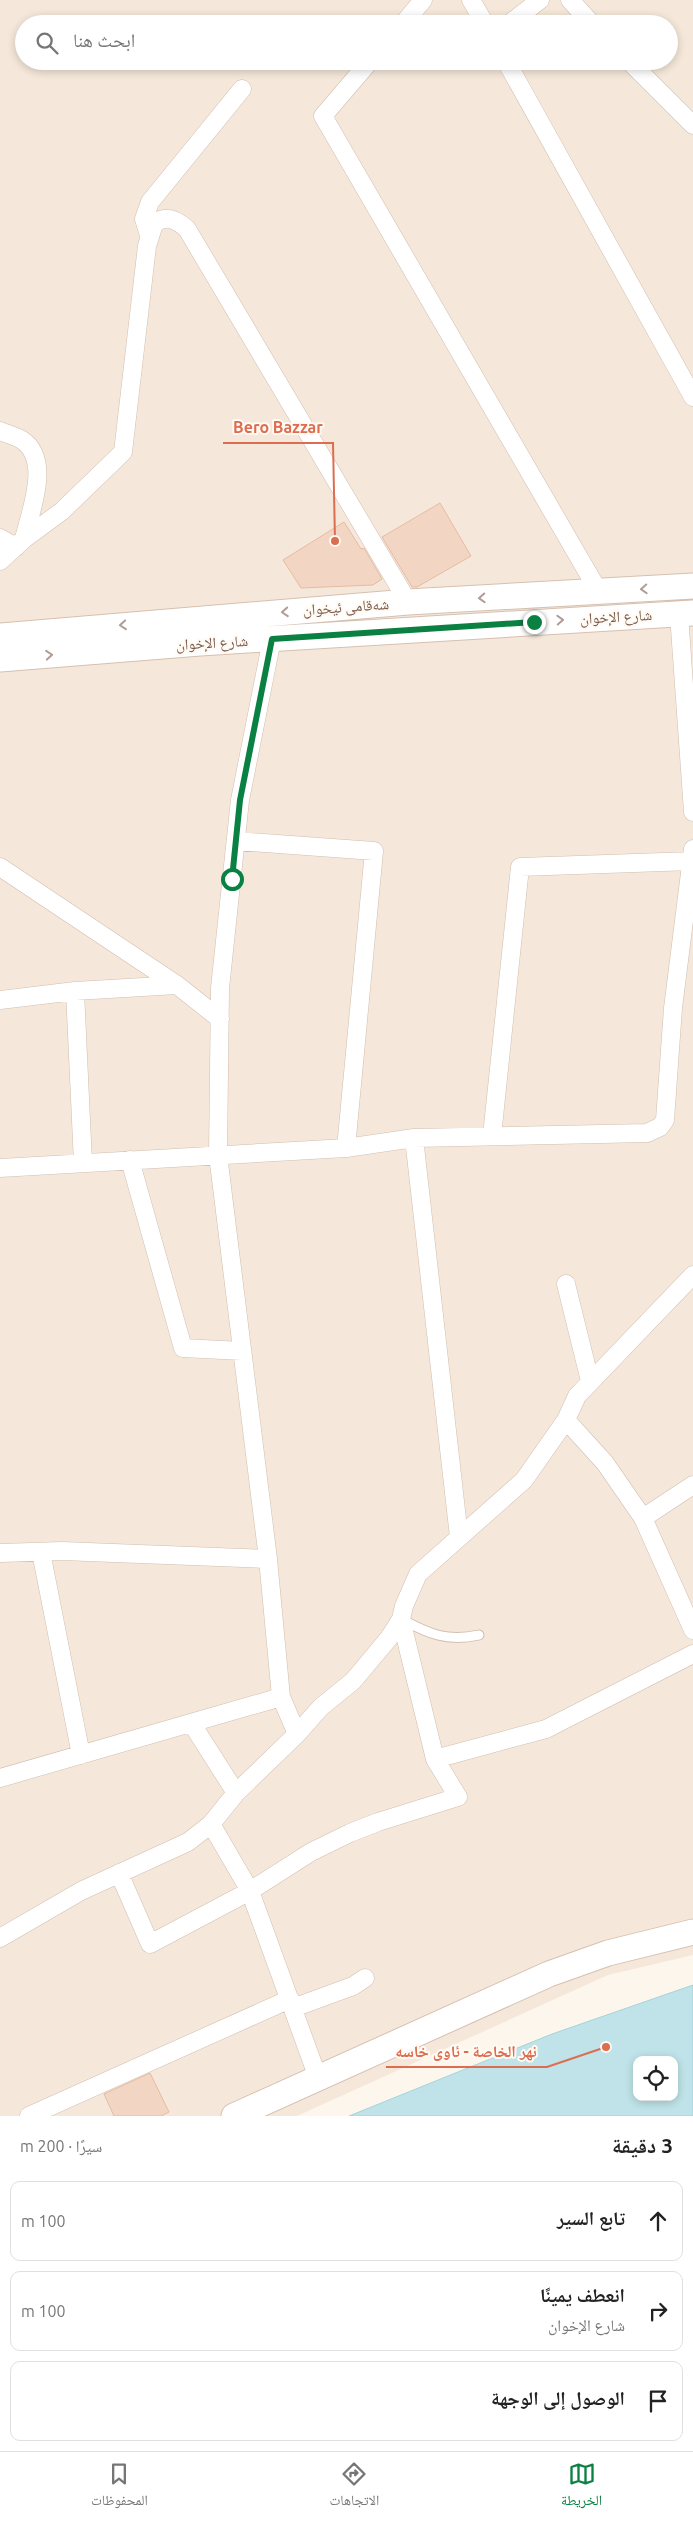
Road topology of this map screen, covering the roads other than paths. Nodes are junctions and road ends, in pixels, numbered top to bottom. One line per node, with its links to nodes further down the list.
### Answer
1 (423, 0): 5 (street)
2 (471, 0): 6 (street)
3 (540, 0): 7 (street)
4 (570, 0): 8 (street)
5 (410, 15)
6 (480, 15)
7 (521, 15)
8 (584, 15)
9 (362, 70): 21 (street)
10 (511, 70): 15 (street)
11 (638, 70): 13 (street)
12 (242, 89): 14 (street)
13 (693, 125)
14 (149, 235): 18 (street); 23 (street)
15 (693, 397)
16 (0, 431): 18 (street)
17 (0, 538): 18 (street)
18 (20, 543): 19 (street)
19 (0, 561)
20 (693, 586): 21 (main road, شەقامی ئیخوان, one-way to 21)
21 (599, 592): 22 (main road, شەقامی ئیخوان)
22 (530, 595): 23 (main road, شەقامی ئیخوان, one-way to 23); 25 (main road)
23 (408, 602): 26 (main road, شەقامی ئیخوان, one-way to 26)
24 (686, 613): 25 (main road, شارع الإخوان, one-way to 24); 29 (street)
25 (532, 622): 27 (main road, شارع الإخوان)
26 (0, 636)
27 (272, 639): 28 (main road, شارع الإخوان, one-way to 27); 30 (street)
28 (0, 659)
29 (693, 812)
30 (236, 841): 36 (street); 39 (street)
31 (693, 855): 37 (street); 37 (street)
32 (0, 867): 33 (street)
33 (177, 985): 34 (street); 36 (street)
34 (75, 991): 35 (street); 42 (street)
35 (0, 1000)
36 (220, 1019): 40 (street)
37 (492, 1136): 38 (street)
38 (414, 1138): 39 (street); 51 (street)
39 (346, 1148): 40 (street)
40 (218, 1155): 41 (street); 46 (street)
41 (130, 1160): 42 (street); 46 (street)
42 (83, 1163): 43 (street)
43 (0, 1168)
44 (693, 1275): 47 (street)
45 (566, 1284): 47 (street)
46 (242, 1351): 54 (street)
47 (590, 1381): 48 (street)
48 (566, 1420): 50 (street); 51 (street)
49 (693, 1485): 50 (street)
50 (643, 1518): 56 (street)
51 (459, 1537): 55 (street)
52 (41, 1552): 53 (street); 54 (street); 62 (street)
53 (0, 1553)
54 (268, 1559): 59 (street)
55 (401, 1619): 57 (lane); 61 (street); 63 (street)
56 (691, 1622)
57 (479, 1635)
58 (693, 1654): 63 (street)
59 (281, 1697): 60 (street); 61 (street)
60 (192, 1724): 62 (street); 65 (street)
61 (297, 1734): 65 (street)
62 (81, 1755): 64 (street)
63 (435, 1759): 68 (street)
64 (0, 1778)
65 (236, 1793): 66 (street)
66 (211, 1824): 67 (street); 68 (street)
67 (119, 1873): 68 (street); 70 (street)
68 (250, 1891): 72 (street)
69 (693, 1932): 73 (main road)
70 (0, 1938)
71 (364, 1978): 72 (street)
72 (291, 2004): 73 (street); 74 (street)
73 (318, 2078): 75 (main road)
74 (29, 2116)
75 (234, 2116)

